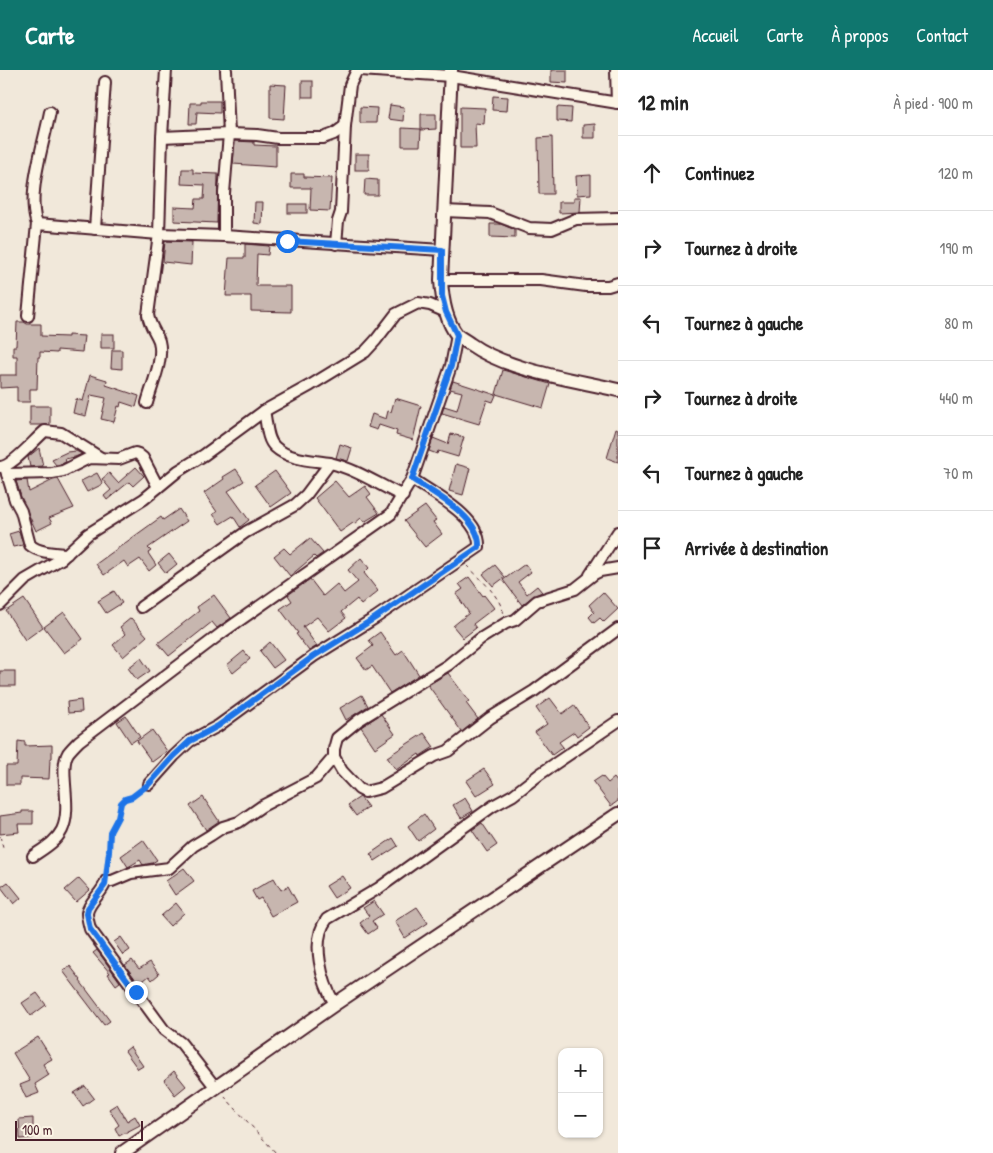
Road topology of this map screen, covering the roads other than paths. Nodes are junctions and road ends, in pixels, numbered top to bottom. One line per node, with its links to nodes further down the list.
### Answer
1 (166, 70): 11 (street)
2 (226, 70): 10 (street)
3 (358, 70): 5 (street); 9 (street)
4 (616, 70): 7 (street)
5 (451, 73): 7 (street); 14 (street)
6 (105, 82): 17 (street)
7 (618, 103)
8 (50, 112): 16 (street)
9 (344, 126): 12 (street); 13 (street)
10 (229, 134): 11 (street); 12 (street); 19 (street)
11 (162, 136): 18 (street)
12 (323, 138): 13 (street)
13 (344, 151): 20 (street)
14 (444, 211): 15 (street); 21 (street)
15 (618, 218)
16 (37, 224): 17 (street); 25 (street)
17 (95, 229): 18 (street)
18 (159, 234): 19 (street); 28 (street)
19 (224, 236): 20 (street)
20 (336, 244): 21 (street)
21 (442, 250): 22 (street)
22 (441, 280): 23 (street); 24 (street)
23 (618, 284)
24 (446, 312): 26 (street); 29 (street)
25 (28, 316)
26 (457, 335): 27 (street); 33 (street)
27 (618, 390)
28 (147, 403)
29 (264, 411): 31 (street); 34 (street)
30 (102, 459): 32 (street); 32 (street); 34 (street)
31 (330, 464): 35 (street); 41 (street)
32 (4, 469): 37 (street)
33 (412, 479): 35 (street); 45 (street)
34 (158, 487): 37 (street)
35 (403, 496): 47 (street)
36 (618, 532): 39 (street)
37 (67, 554): 40 (street)
38 (618, 568): 39 (street)
39 (587, 580): 44 (street)
40 (0, 605)
41 (141, 607)
42 (618, 630): 44 (street)
43 (618, 721): 48 (street)
44 (334, 757): 49 (street)
45 (149, 784)
46 (618, 814): 48 (street)
47 (33, 856)
48 (335, 1004): 49 (street)
49 (216, 1088): 50 (street)
50 (122, 1153)

